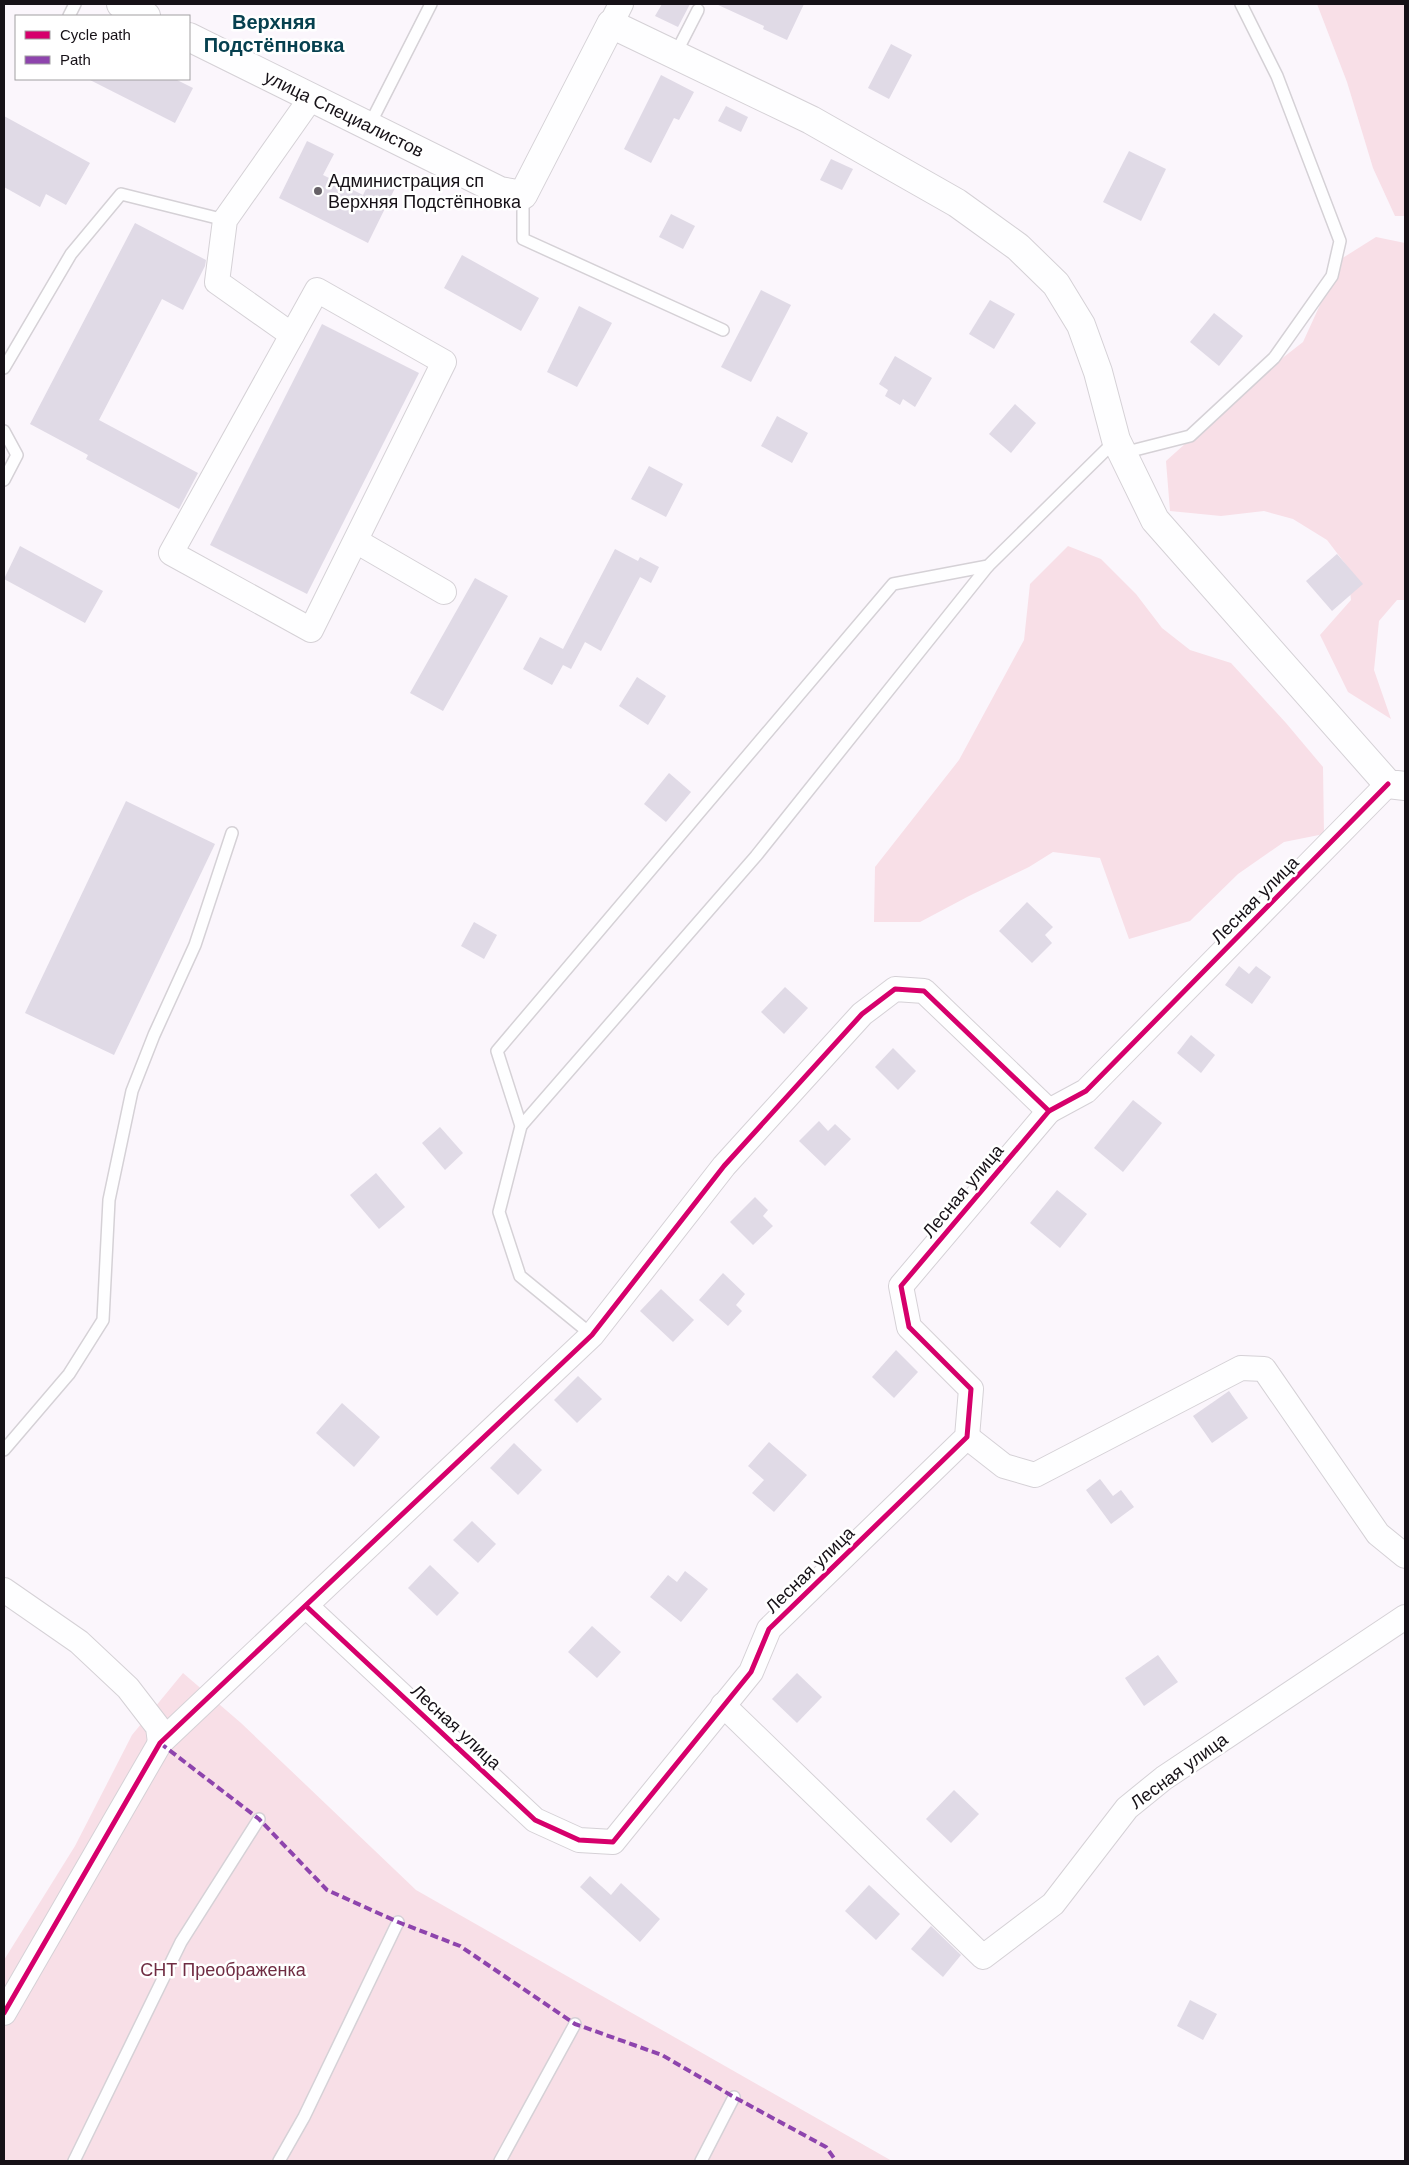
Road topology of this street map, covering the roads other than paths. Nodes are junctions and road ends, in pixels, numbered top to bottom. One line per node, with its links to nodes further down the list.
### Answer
1 (121, 4): 6 (street)
2 (431, 4): 10 (lane)
3 (1241, 4): 17 (lane)
4 (698, 10): 8 (lane)
5 (616, 14): 8 (street); 11 (street)
6 (144, 15)
7 (190, 38): 9 (street, улица Специалистов)
8 (676, 53): 17 (street)
9 (311, 98): 10 (street, улица Специалистов); 12 (street)
10 (369, 126): 11 (street, улица Специалистов)
11 (523, 195): 13 (lane)
12 (224, 220): 14 (street); 15 (lane)
13 (723, 330)
14 (292, 335): 19 (street); 19 (street)
15 (4, 368)
16 (4, 431): 18 (lane)
17 (1119, 447): 20 (lane); 22 (street)
18 (4, 480)
19 (356, 540): 21 (street)
20 (988, 566): 25 (lane); 25 (lane)
21 (444, 592)
22 (1398, 788): 24 (street, Лесная улица)
23 (232, 833): 28 (lane)
24 (1049, 1111): 26 (street); 27 (street, Лесная улица)
25 (520, 1126): 26 (lane)
26 (592, 1335): 31 (street)
27 (967, 1437): 29 (street); 33 (street, Лесная улица)
28 (4, 1450)
29 (1405, 1556)
30 (4, 1590): 34 (street)
31 (306, 1606): 33 (street, Лесная улица); 34 (street)
32 (1405, 1616): 33 (street, Лесная улица)
33 (723, 1706)
34 (160, 1743): 37 (street)
35 (258, 1819): 40 (lane)
36 (398, 1922): 41 (lane)
37 (4, 2013)
38 (575, 2024): 42 (lane)
39 (734, 2097): 43 (lane)
40 (74, 2161)
41 (279, 2161)
42 (500, 2161)
43 (701, 2161)

